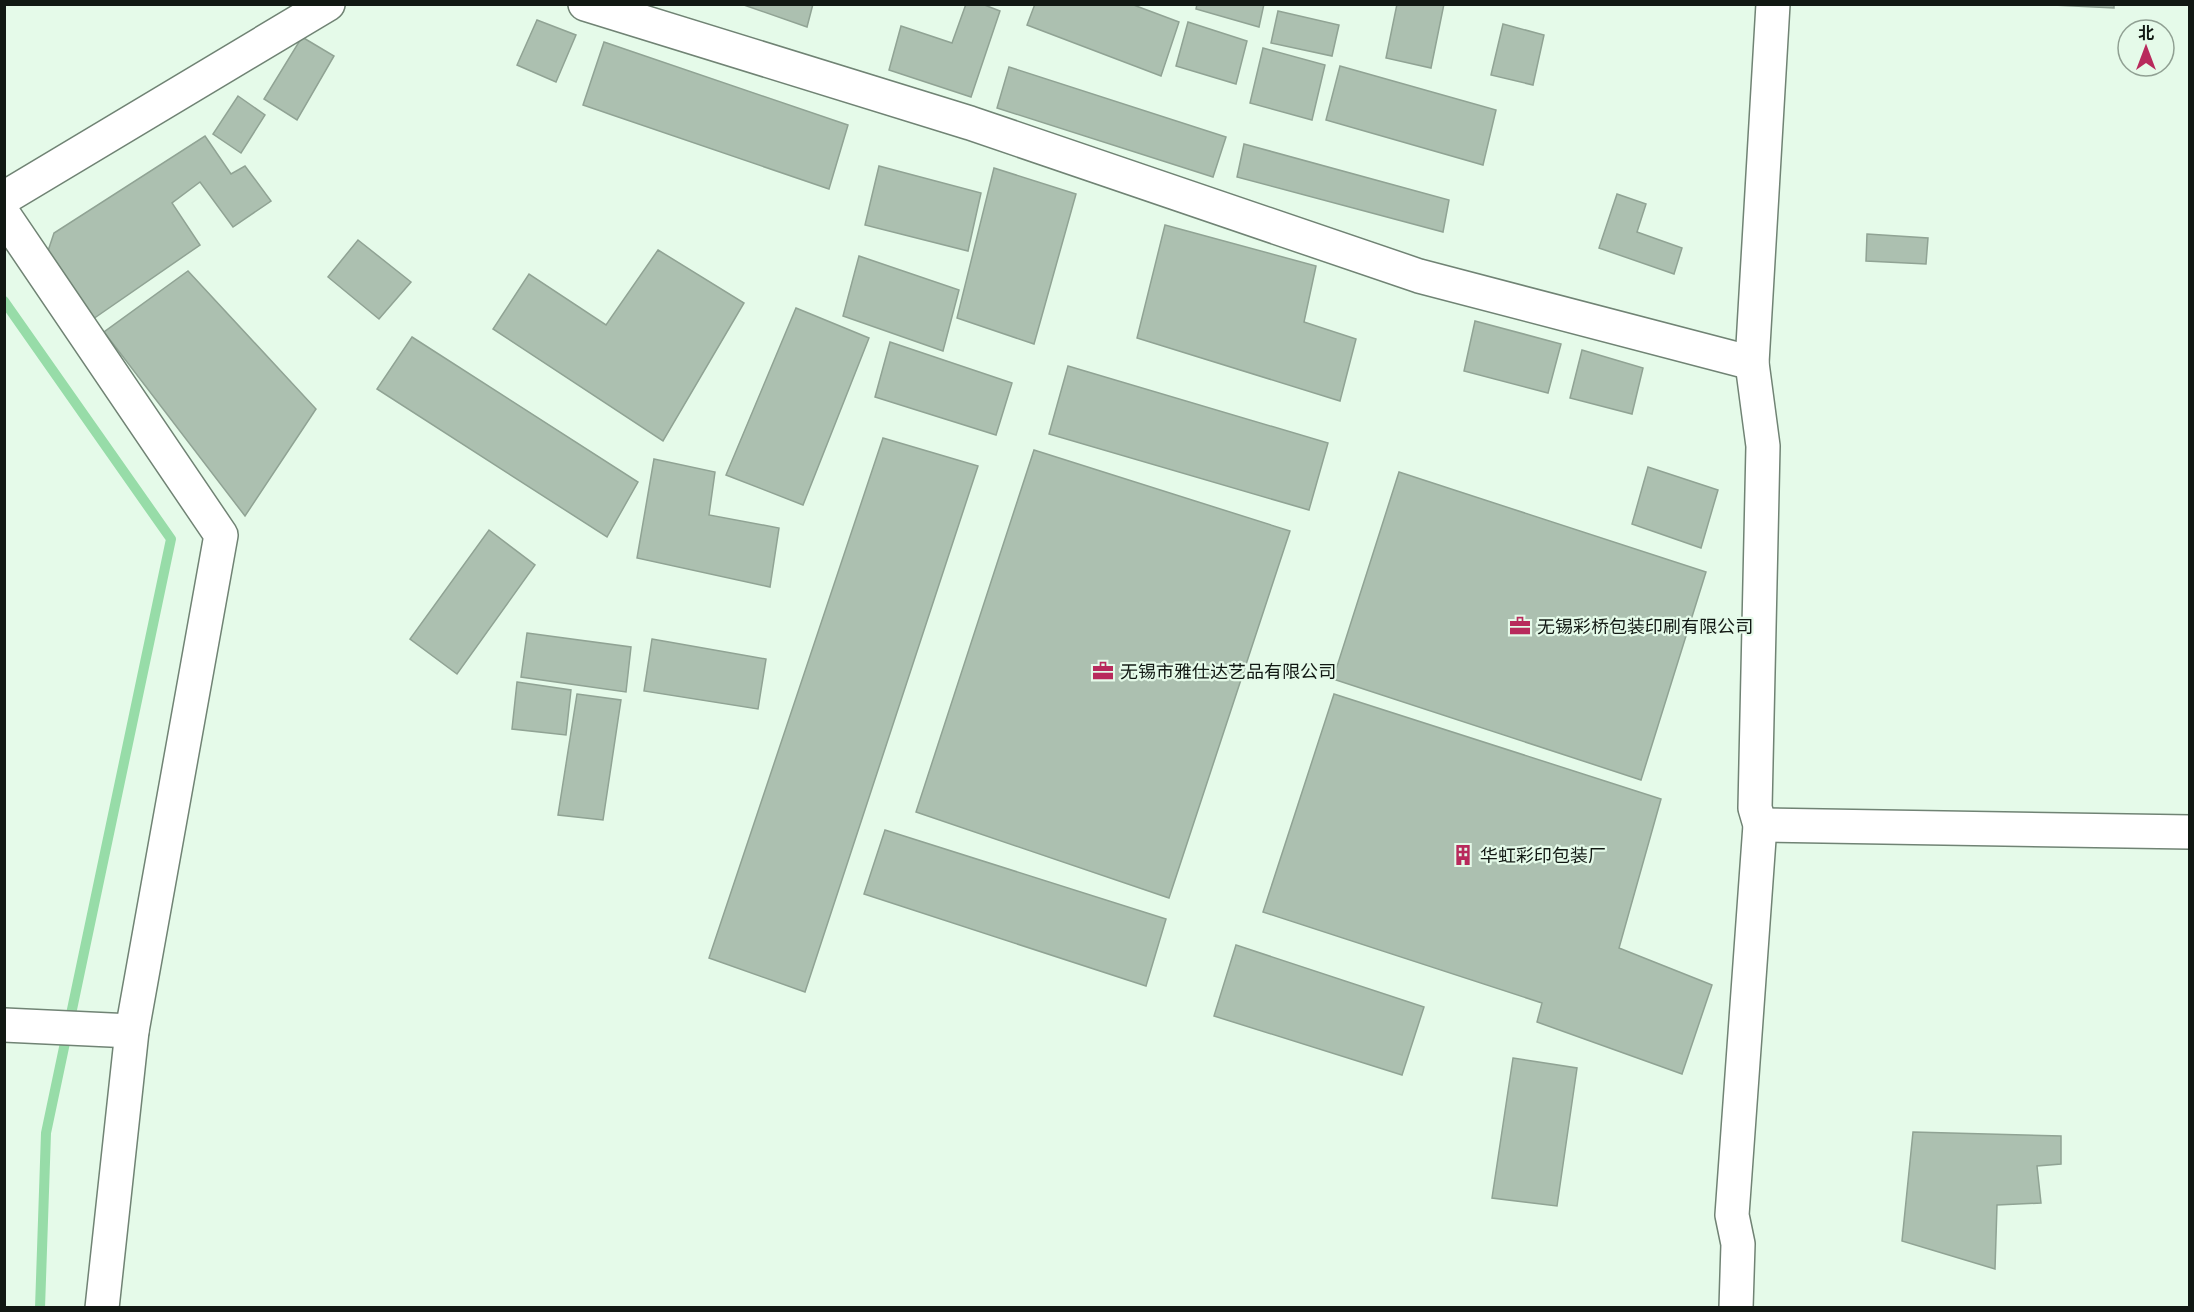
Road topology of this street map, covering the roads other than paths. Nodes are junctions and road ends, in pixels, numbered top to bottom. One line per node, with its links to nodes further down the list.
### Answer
1 (328, 4): 4 (street)
2 (1773, 4): 6 (street)
3 (589, 5): 6 (street)
4 (4, 198)
5 (4, 215): 10 (street)
6 (1752, 363): 7 (street)
7 (1760, 825): 8 (street); 12 (street)
8 (2190, 832)
9 (4, 1025): 10 (street)
10 (132, 1031): 11 (street)
11 (102, 1308)
12 (1736, 1308)

